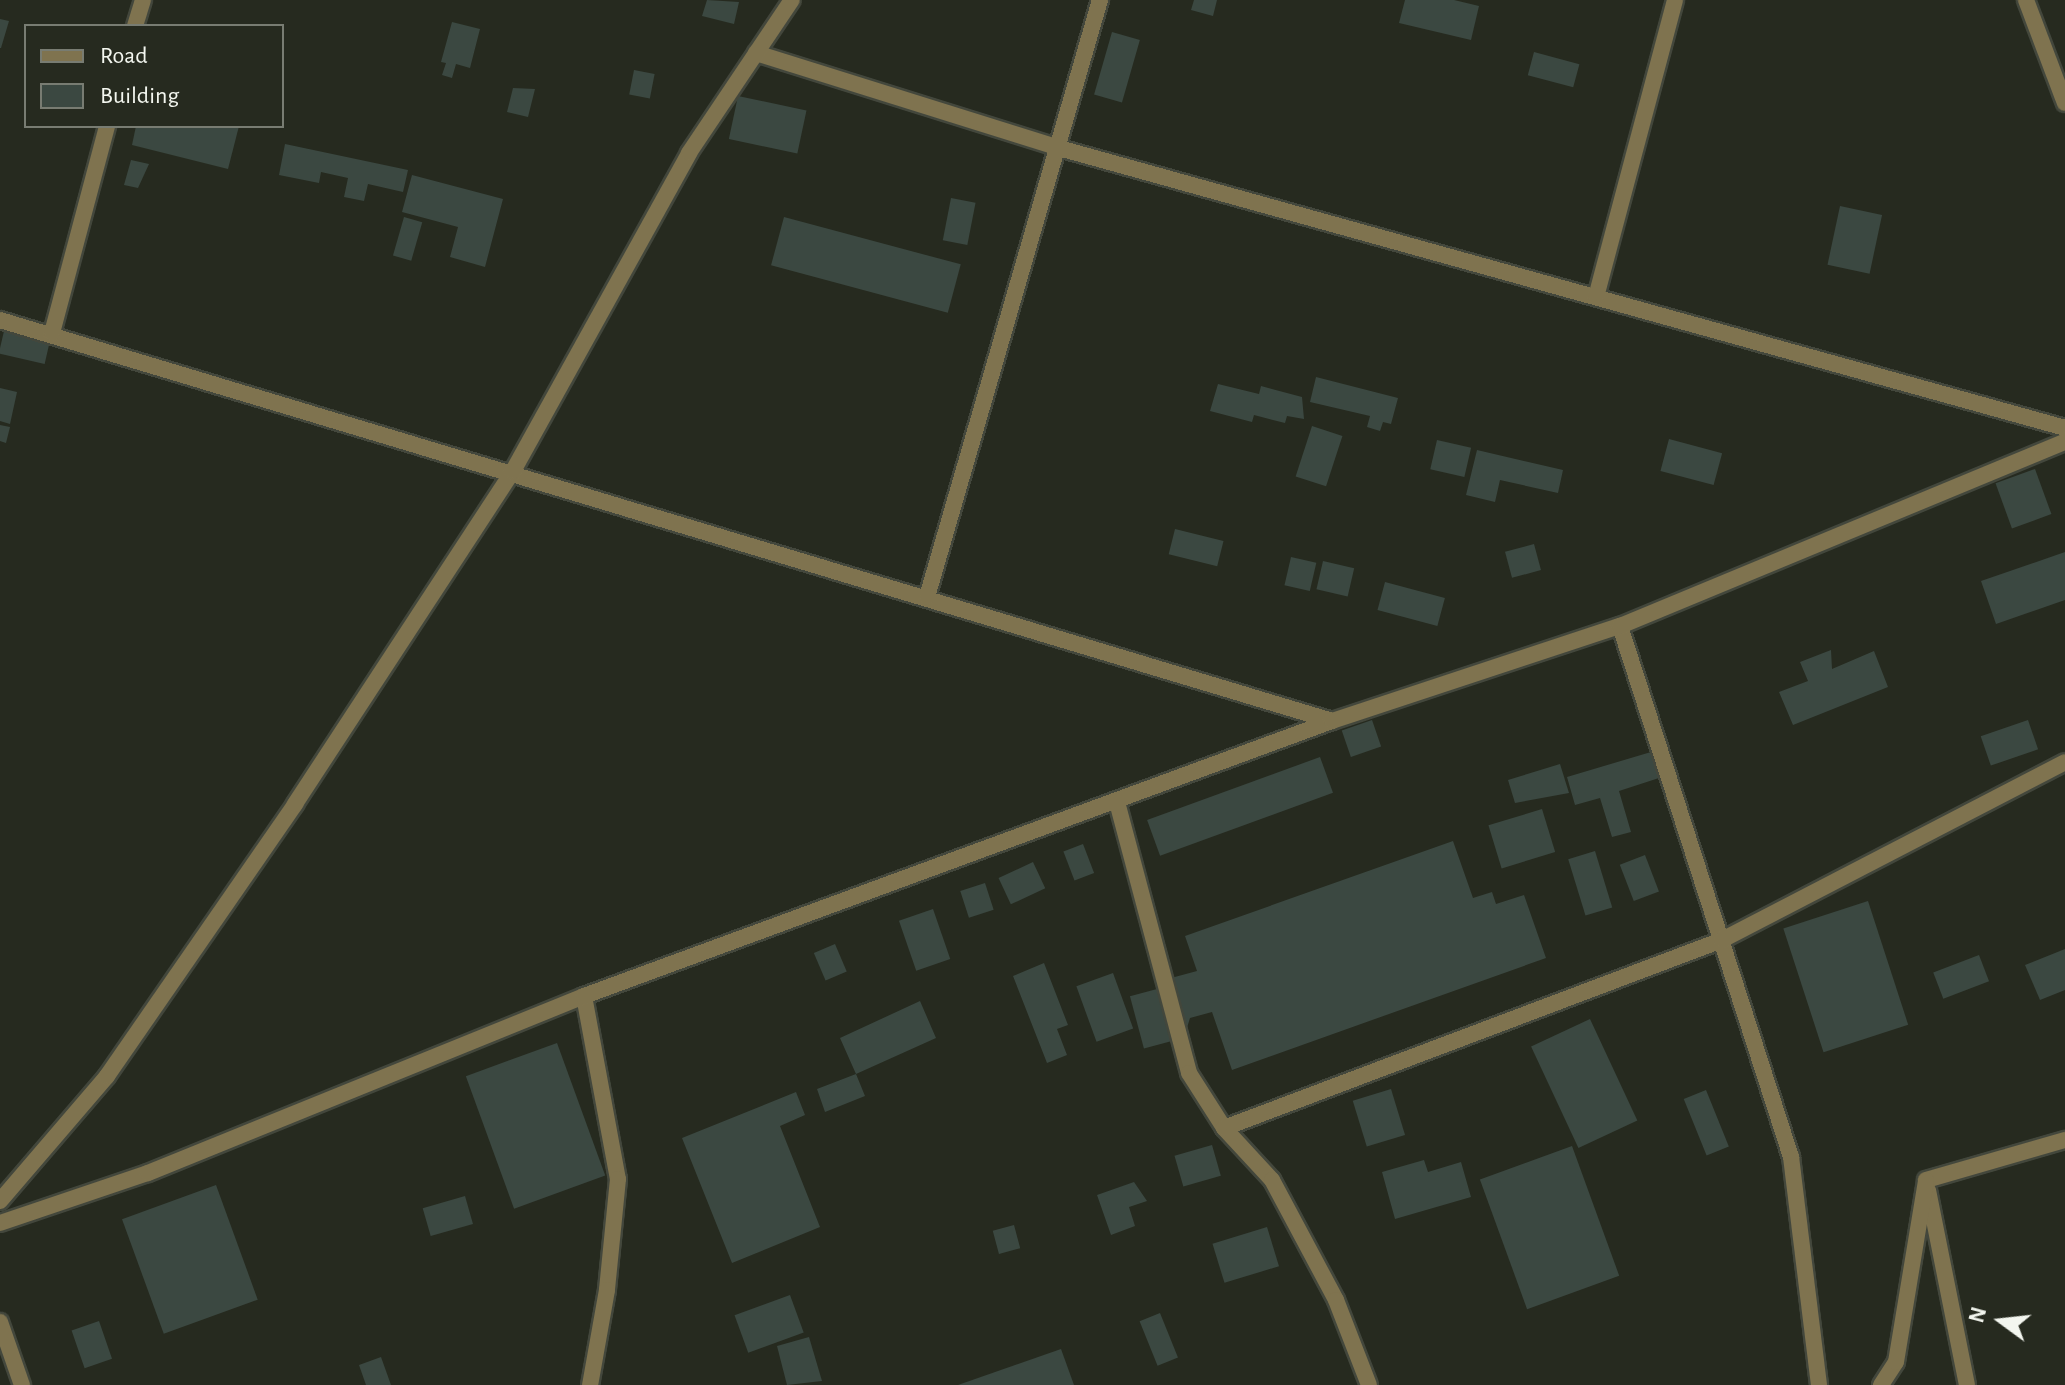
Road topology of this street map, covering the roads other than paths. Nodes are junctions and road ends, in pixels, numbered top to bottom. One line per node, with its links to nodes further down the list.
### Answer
1 (143, 0): 6 (street)
2 (792, 0): 7 (street)
3 (1100, 0): 10 (street)
4 (1675, 0): 11 (street)
5 (2026, 0): 8 (street)
6 (136, 24)
7 (756, 53): 10 (street); 16 (street)
8 (2065, 103)
9 (106, 128): 13 (street)
10 (1059, 148): 11 (street); 17 (street)
11 (1596, 297): 14 (street)
12 (0, 320): 13 (street)
13 (52, 333): 16 (street)
14 (2065, 428)
15 (2065, 442): 18 (street)
16 (513, 471): 17 (street); 27 (street)
17 (927, 597): 19 (street)
18 (1620, 626): 19 (street); 22 (street)
19 (1332, 721): 21 (street)
20 (2065, 762): 22 (street)
21 (1117, 802): 23 (street); 24 (street)
22 (1722, 940): 24 (street); 33 (street)
23 (584, 996): 28 (street); 31 (street)
24 (1224, 1128): 32 (street)
25 (2065, 1140): 26 (street)
26 (1926, 1180): 34 (street); 35 (street)
27 (0, 1201)
28 (0, 1223)
29 (0, 1322): 30 (street)
30 (22, 1385)
31 (590, 1385)
32 (1369, 1385)
33 (1819, 1385)
34 (1881, 1385)
35 (1967, 1385)

